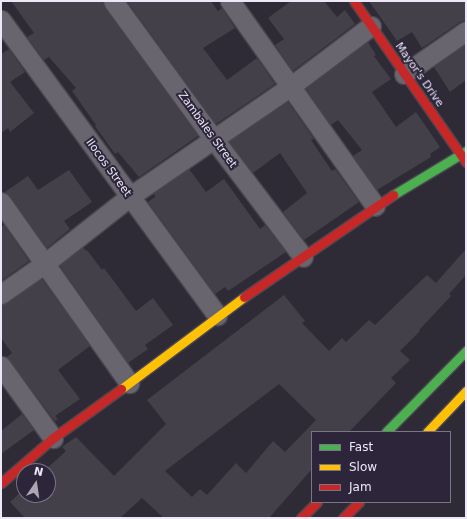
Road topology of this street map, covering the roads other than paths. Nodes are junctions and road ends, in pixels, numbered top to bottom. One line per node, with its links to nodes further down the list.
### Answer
1 (113, 1): 9 (street, Zambales Street)
2 (230, 1): 8 (street)
3 (354, 1): 5 (street, Mayor's Drive)
4 (1, 20): 11 (street, Ilocos Street)
5 (371, 26): 7 (street, Mayor's Drive); 8 (street)
6 (466, 31): 7 (street)
7 (404, 74): 10 (street, Mayor's Drive)
8 (291, 86): 9 (street); 13 (street)
9 (213, 138): 11 (street); 14 (street, Zambales Street)
10 (464, 156): 13 (street)
11 (129, 197): 15 (street); 17 (street, Ilocos Street)
12 (1, 202): 15 (street)
13 (375, 206): 14 (street)
14 (303, 257): 17 (street)
15 (44, 264): 16 (street); 20 (street)
16 (1, 294)
17 (217, 315): 20 (street)
18 (466, 351): 22 (street)
19 (1, 366): 24 (street)
20 (128, 383): 24 (street)
21 (466, 391): 23 (street)
22 (387, 431)
23 (428, 431)
24 (53, 438): 25 (street)
25 (1, 483)
26 (316, 503): 28 (street)
27 (358, 503): 29 (street)
28 (301, 518)
29 (344, 518)

